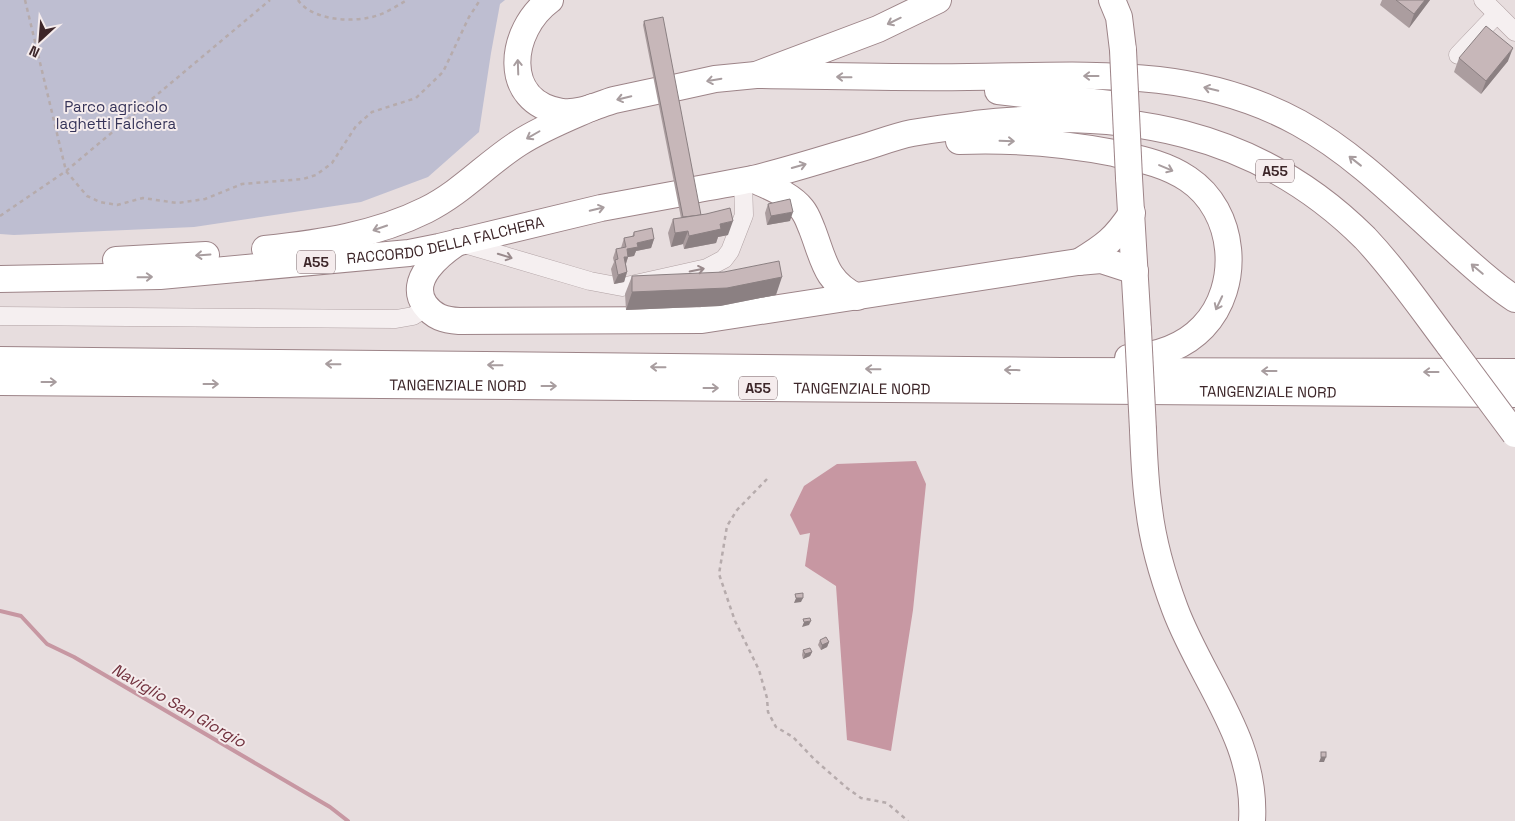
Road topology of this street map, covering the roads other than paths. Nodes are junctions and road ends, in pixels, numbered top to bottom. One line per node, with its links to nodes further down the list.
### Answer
1 (550, 0): 10 (highway, one-way to 1)
2 (938, 0): 8 (highway, one-way to 8)
3 (1112, 0): 13 (highway, bridge)
4 (1483, 0): 5 (street)
5 (1496, 14): 6 (street); 7 (street)
6 (1515, 32)
7 (1458, 55)
8 (756, 75): 9 (highway, one-way to 8); 10 (highway, one-way to 10)
9 (893, 78): 21 (highway, one-way to 9); 25 (highway)
10 (594, 107): 16 (highway, RACCORDO DELLA FALCHERA / A55, one-way to 16)
11 (871, 146): 12 (highway, A55, one-way to 11); 25 (highway, A55); 27 (highway, one-way to 27)
12 (748, 180): 14 (highway, RACCORDO DELLA FALCHERA / A55, one-way to 12); 14 (street, one-way to 12); 15 (highway)
13 (1132, 213): 17 (highway); 19 (highway)
14 (458, 242): 18 (highway, RACCORDO DELLA FALCHERA / A55, one-way to 14); 23 (highway)
15 (818, 244): 20 (highway); 22 (highway)
16 (0, 261)
17 (1078, 262): 19 (highway); 20 (highway)
18 (0, 279)
19 (1135, 282): 33 (highway, bridge)
20 (857, 297): 22 (highway)
21 (1515, 299)
22 (801, 306): 23 (highway)
23 (427, 308): 24 (street)
24 (0, 316)
25 (1457, 345): 31 (highway); 32 (highway, A55, bridge)
26 (0, 360): 27 (highway, TANGENZIALE NORD / A55, one-way to 26)
27 (1061, 370): 28 (highway, TANGENZIALE NORD / A55, one-way to 27)
28 (1515, 372)
29 (0, 382): 30 (highway, TANGENZIALE NORD / A55, one-way to 30)
30 (1515, 394)
31 (1515, 413)
32 (1515, 434)
33 (1252, 821)

